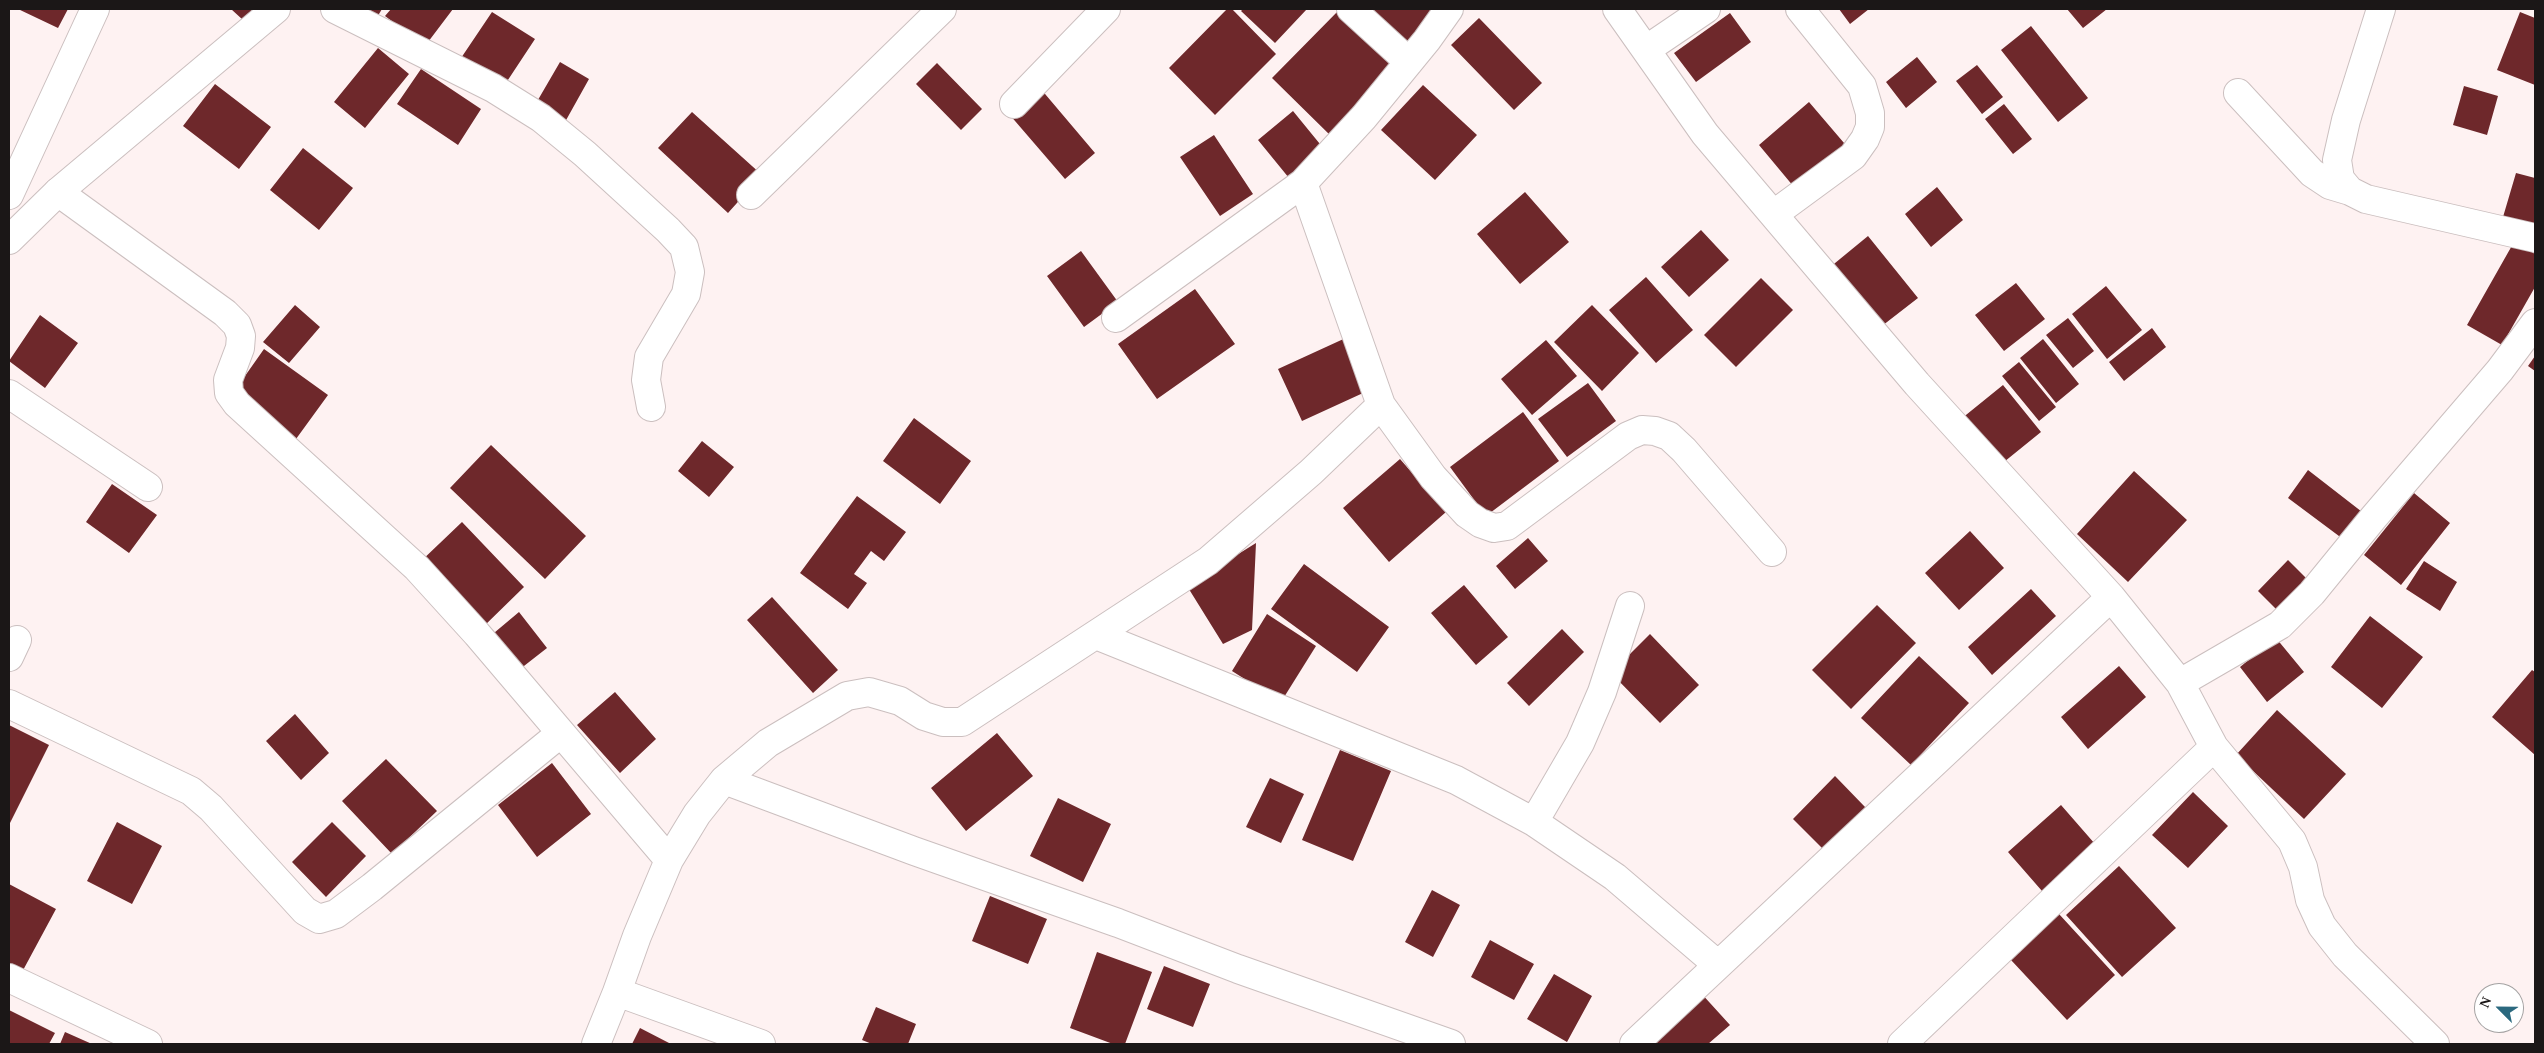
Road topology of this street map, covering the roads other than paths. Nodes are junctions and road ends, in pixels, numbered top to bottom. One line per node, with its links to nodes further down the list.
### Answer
1 (95, 9): 17 (street)
2 (276, 9): 19 (street)
3 (335, 9): 28 (street)
4 (942, 9): 20 (street)
5 (1106, 9): 15 (street)
6 (1351, 9): 13 (street)
7 (1449, 9): 13 (street)
8 (1617, 9): 12 (street)
9 (1706, 9): 12 (street)
10 (1800, 9): 21 (street)
11 (2381, 9): 18 (street)
12 (1647, 49): 21 (street)
13 (1409, 62): 16 (street)
14 (2238, 93): 18 (street)
15 (1014, 104)
16 (1303, 183): 24 (street); 27 (street)
17 (10, 189)
18 (2350, 190): 22 (street)
19 (58, 192): 23 (street); 36 (street)
20 (751, 195)
21 (1774, 214): 31 (street)
22 (2535, 238)
23 (9, 240)
24 (1116, 318)
25 (2535, 323): 34 (street)
26 (9, 394): 29 (street)
27 (1380, 406): 30 (street); 33 (street)
28 (651, 407)
29 (148, 486)
30 (1772, 552)
31 (2111, 597): 34 (street); 41 (street)
32 (1630, 606): 39 (street)
33 (1096, 635): 38 (street); 39 (street)
34 (2180, 683): 37 (street)
35 (9, 704): 36 (street)
36 (561, 733): 40 (street)
37 (2214, 748): 49 (street); 50 (street)
38 (724, 780): 40 (street); 47 (street)
39 (1534, 822): 41 (street)
40 (669, 860): 43 (street)
41 (1718, 965): 48 (street)
42 (9, 978): 44 (street)
43 (617, 992): 45 (street); 46 (street)
44 (148, 1044)
45 (596, 1044)
46 (761, 1044)
47 (1451, 1044)
48 (1634, 1044)
49 (1902, 1044)
50 (2435, 1044)

